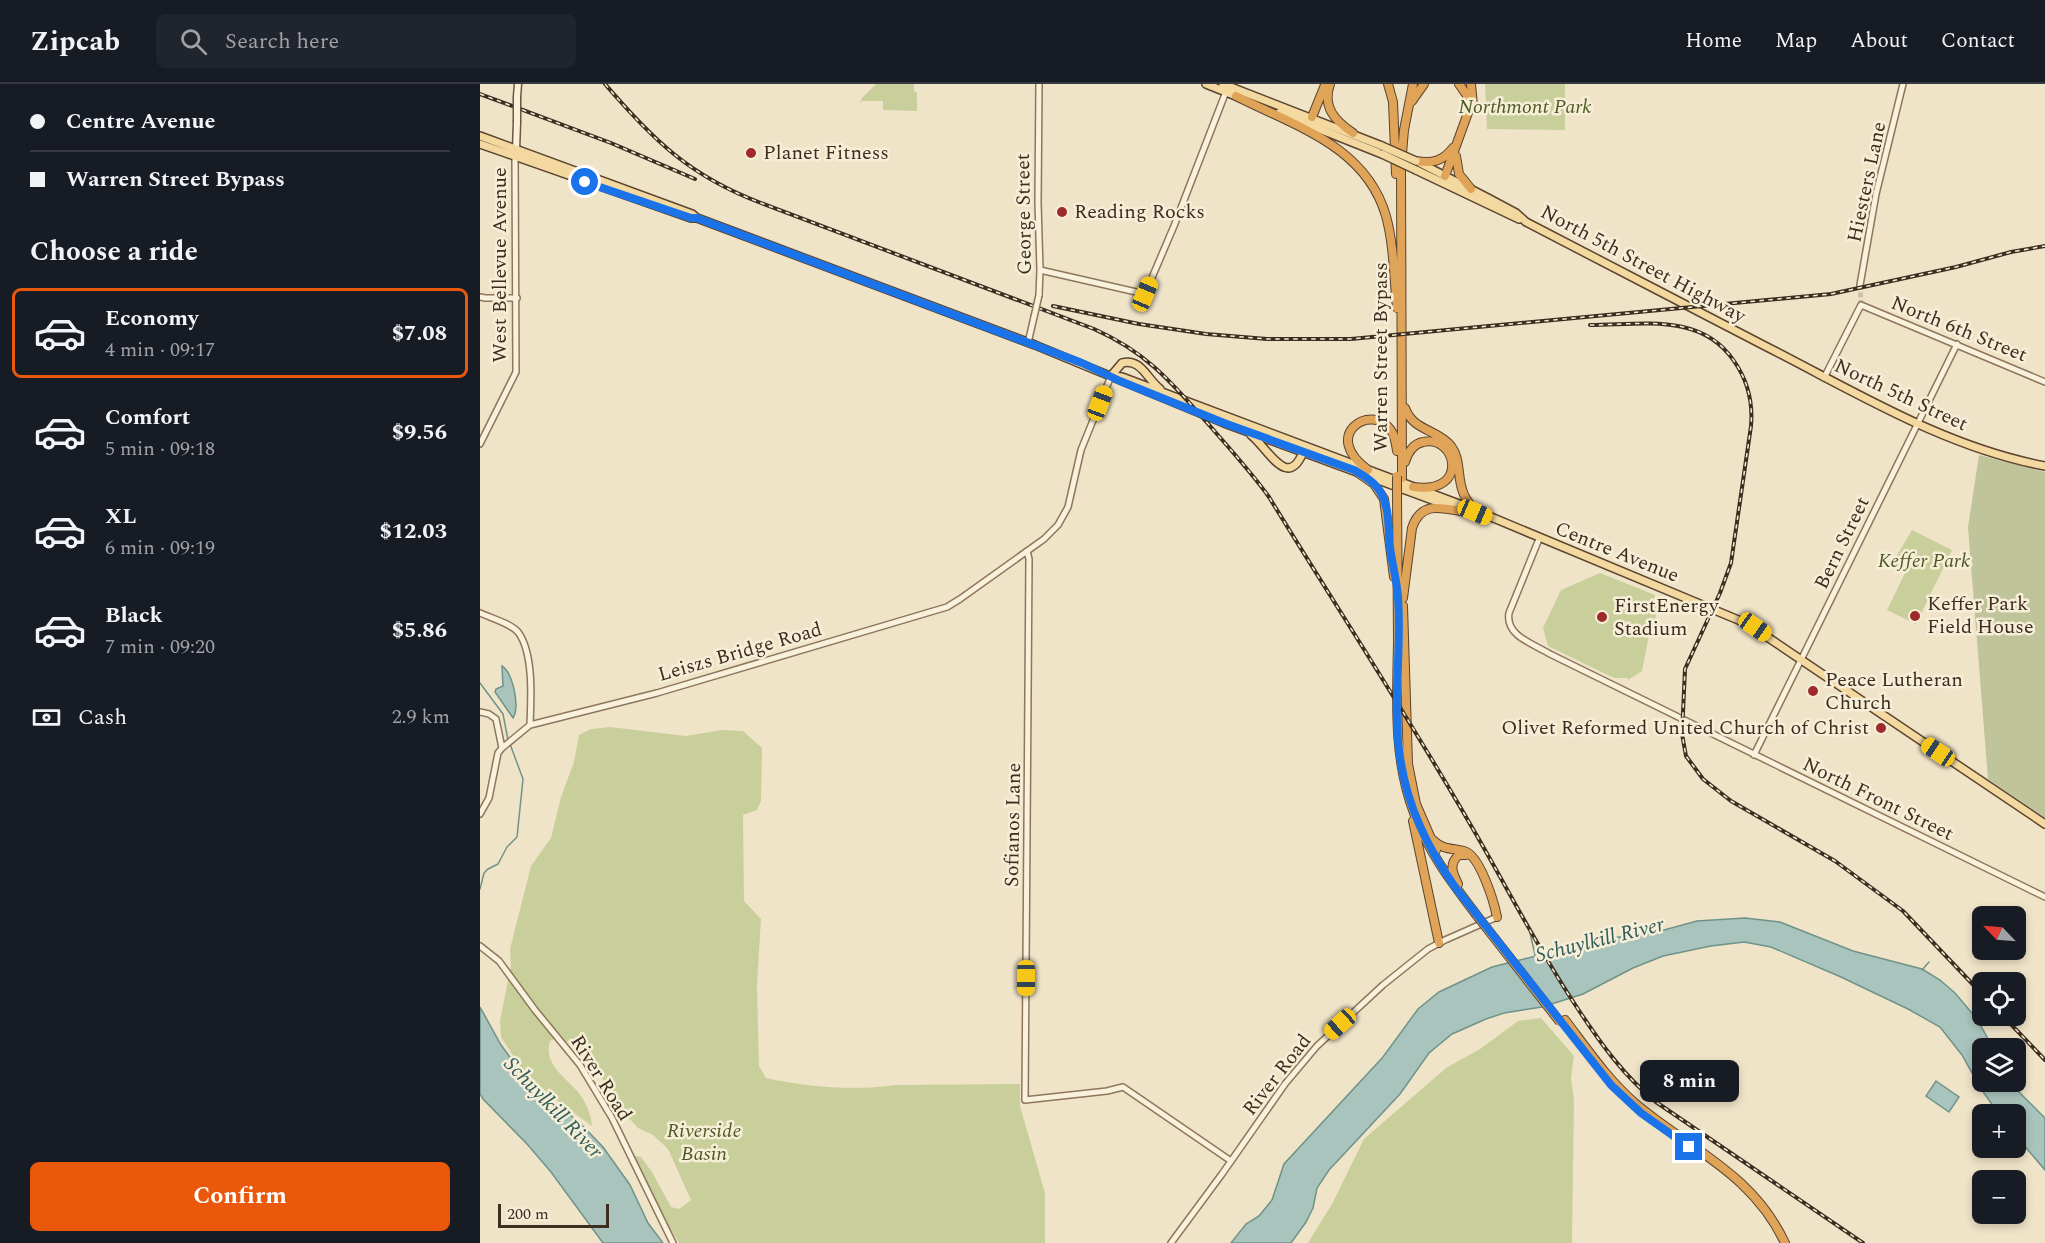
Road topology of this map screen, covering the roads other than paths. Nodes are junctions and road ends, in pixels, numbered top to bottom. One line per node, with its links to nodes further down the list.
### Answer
1 (518, 84): 20 (main road, bridge)
2 (1039, 84): 27 (street, George Street)
3 (1206, 84): 12 (main road, North 5th Street Highway)
4 (1328, 84): 15 (highway); 16 (highway)
5 (1388, 84): 23 (highway)
6 (1407, 84): 23 (highway, Warren Street Bypass)
7 (1413, 84): 14 (highway, Warren Street Bypass)
8 (1424, 84): 14 (highway)
9 (1460, 84): 19 (highway)
10 (1471, 84): 21 (highway)
11 (1903, 84): 28 (street, Hiesters Lane)
12 (1226, 87): 13 (main road, North 5th Street Highway); 15 (main road, North 5th Street Highway); 27 (street)
13 (1236, 96): 15 (main road, North 5th Street Highway); 31 (highway)
14 (1405, 120): 39 (highway, Warren Street Bypass)
15 (1312, 122): 16 (main road, North 5th Street Highway); 22 (main road, North 5th Street Highway, bridge)
16 (1353, 133): 22 (main road, North 5th Street Highway, bridge)
17 (480, 136): 20 (main road)
18 (480, 144): 20 (main road)
19 (1456, 145): 22 (highway); 24 (highway)
20 (515, 153): 30 (street, West Bellevue Avenue); 33 (main road, Centre Avenue)
21 (1456, 156): 24 (highway); 25 (highway)
22 (1416, 165): 24 (main road, North 5th Street Highway)
23 (1396, 174): 31 (highway, Warren Street Bypass)
24 (1446, 179): 25 (main road, North 5th Street Highway); 26 (main road, North 5th Street Highway)
25 (1471, 189): 26 (main road, North 5th Street Highway)
26 (1522, 219): 32 (main road, North 5th Street Highway)
27 (1040, 270): 33 (street, George Street, bridge)
28 (1860, 285)
29 (480, 297): 30 (street)
30 (517, 298): 42 (street, West Bellevue Avenue)
31 (1397, 308): 44 (highway, Warren Street Bypass)
32 (1749, 338): 36 (main road, North 5th Street)
33 (1028, 343): 35 (main road, Centre Avenue)
34 (1957, 344): 36 (street, North 6th Street); 37 (street, North 6th Street); 40 (street, Bern Street)
35 (1111, 376): 38 (main road, Centre Avenue); 38 (main road); 41 (main road, Centre Avenue); 53 (street, Leiszs Bridge Road)
36 (1824, 378): 40 (main road, North 5th Street)
37 (2045, 382)
38 (1170, 395): 43 (main road, Centre Avenue)
39 (1402, 399): 48 (highway, Warren Street Bypass); 51 (highway)
40 (1918, 423): 45 (main road, North 5th Street); 57 (street, Bern Street)
41 (1244, 430): 43 (main road, Centre Avenue); 43 (main road)
42 (480, 444)
43 (1304, 449): 46 (main road, Centre Avenue); 47 (main road, Centre Avenue)
44 (1397, 451): 47 (highway); 48 (highway, Warren Street Bypass)
45 (2045, 466)
46 (1354, 470): 50 (main road, Centre Avenue); 54 (highway)
47 (1368, 470): 49 (main road, Centre Avenue)
48 (1400, 477): 49 (highway); 54 (highway, Warren Street Bypass, bridge)
49 (1413, 487): 51 (main road, Centre Avenue)
50 (1465, 512): 51 (main road, Centre Avenue); 54 (highway)
51 (1475, 512): 52 (main road, Centre Avenue)
52 (1539, 538): 57 (main road, Centre Avenue); 61 (street, North Front Street)
53 (1026, 551): 59 (street, Leiszs Bridge Road); 74 (street, Sofianos Lane)
54 (1400, 597): 56 (highway, Warren Street Bypass)
55 (480, 613): 59 (street)
56 (1401, 629): 62 (highway, Warren Street Bypass); 65 (highway, Warren Street Bypass)
57 (1802, 659): 61 (street, Bern Street); 64 (main road, Centre Avenue)
58 (480, 712): 60 (street)
59 (530, 725): 60 (street, Leiszs Bridge Road)
60 (502, 748): 63 (street, Leiszs Bridge Road)
61 (1754, 755): 68 (street, North Front Street)
62 (1408, 796): 66 (highway, Warren Street Bypass); 71 (highway)
63 (480, 814)
64 (2045, 824)
65 (1427, 832): 67 (highway, Warren Street Bypass); 70 (highway)
66 (1449, 879): 69 (highway, Warren Street Bypass); 71 (highway)
67 (1458, 884): 69 (highway, Warren Street Bypass); 70 (highway)
68 (2045, 897)
69 (1480, 916): 73 (highway, Warren Street Bypass, bridge)
70 (1497, 917): 71 (street, River Road)
71 (1439, 943): 74 (street, River Road)
72 (480, 946): 75 (street, River Road)
73 (1562, 1021): 77 (highway, Warren Street Bypass); 78 (highway, Warren Street Bypass)
74 (1231, 1161): 76 (street, River Road)
75 (673, 1243)
76 (1171, 1243)
77 (1780, 1243)
78 (1785, 1243)

